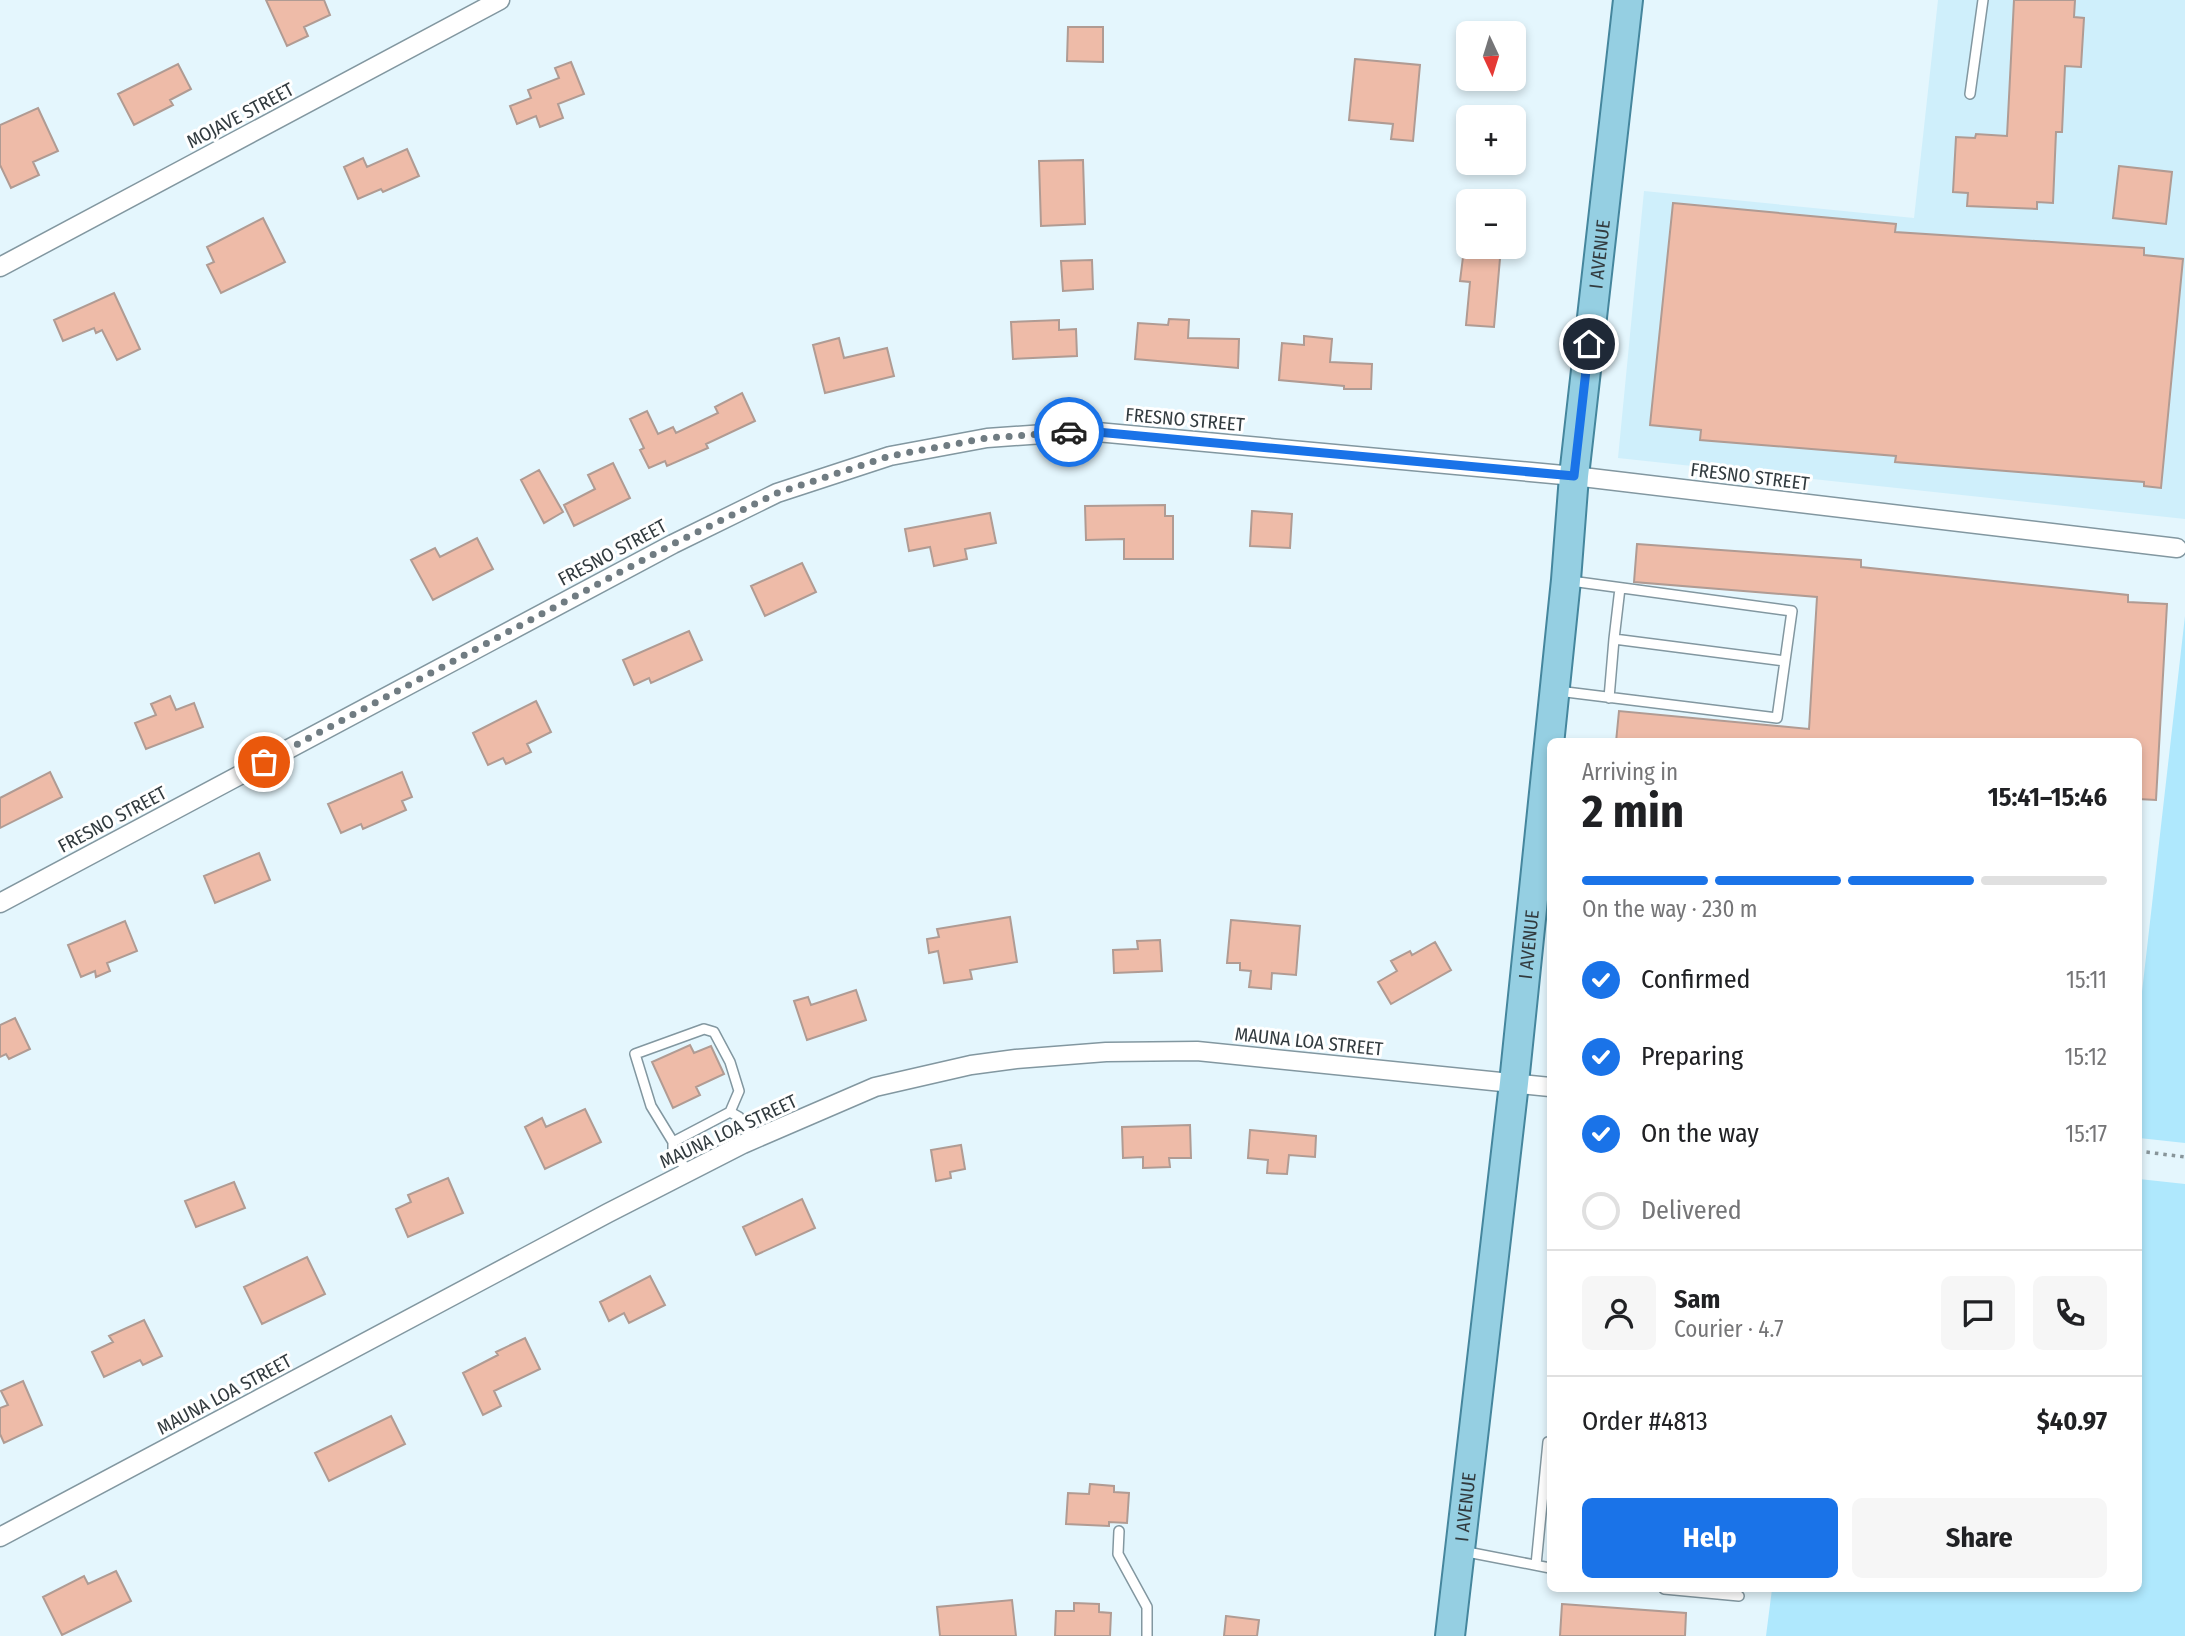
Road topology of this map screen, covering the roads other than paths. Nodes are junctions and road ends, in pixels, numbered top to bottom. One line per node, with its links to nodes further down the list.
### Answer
1 (500, 0): 5 (street, MOJAVE STREET)
2 (1628, 0): 6 (main road, I AVENUE)
3 (1983, 0): 4 (lane)
4 (1970, 94)
5 (0, 267)
6 (1574, 476): 7 (street, FRESNO STREET); 8 (main road, I AVENUE); 17 (street, FRESNO STREET)
7 (2177, 548)
8 (1566, 580): 9 (lane); 12 (main road, I AVENUE)
9 (1620, 587): 10 (lane); 11 (lane)
10 (1614, 639): 11 (lane); 13 (lane)
11 (1785, 662): 13 (lane)
12 (1554, 691): 13 (lane); 14 (main road, I AVENUE)
13 (1609, 698)
14 (1551, 738)
15 (1547, 803): 16 (main road, I AVENUE)
16 (1544, 862): 18 (main road, I AVENUE)
17 (0, 903)
18 (1514, 1083): 19 (street, MAUNA LOA STREET); 21 (street, MAUNA LOA STREET); 27 (main road, I AVENUE)
19 (1547, 1087)
20 (730, 1112): 21 (lane); 22 (lane); 22 (lane)
21 (751, 1140): 23 (street, MAUNA LOA STREET)
22 (673, 1142): 23 (lane)
23 (688, 1172): 26 (street, MAUNA LOA STREET)
24 (1547, 1452): 28 (lane)
25 (1119, 1531): 32 (lane)
26 (0, 1537)
27 (1461, 1551): 28 (lane); 33 (main road, I AVENUE)
28 (1536, 1565): 29 (lane)
29 (1547, 1567)
30 (1696, 1592): 31 (lane)
31 (1739, 1596)
32 (1147, 1636)
33 (1450, 1636)

